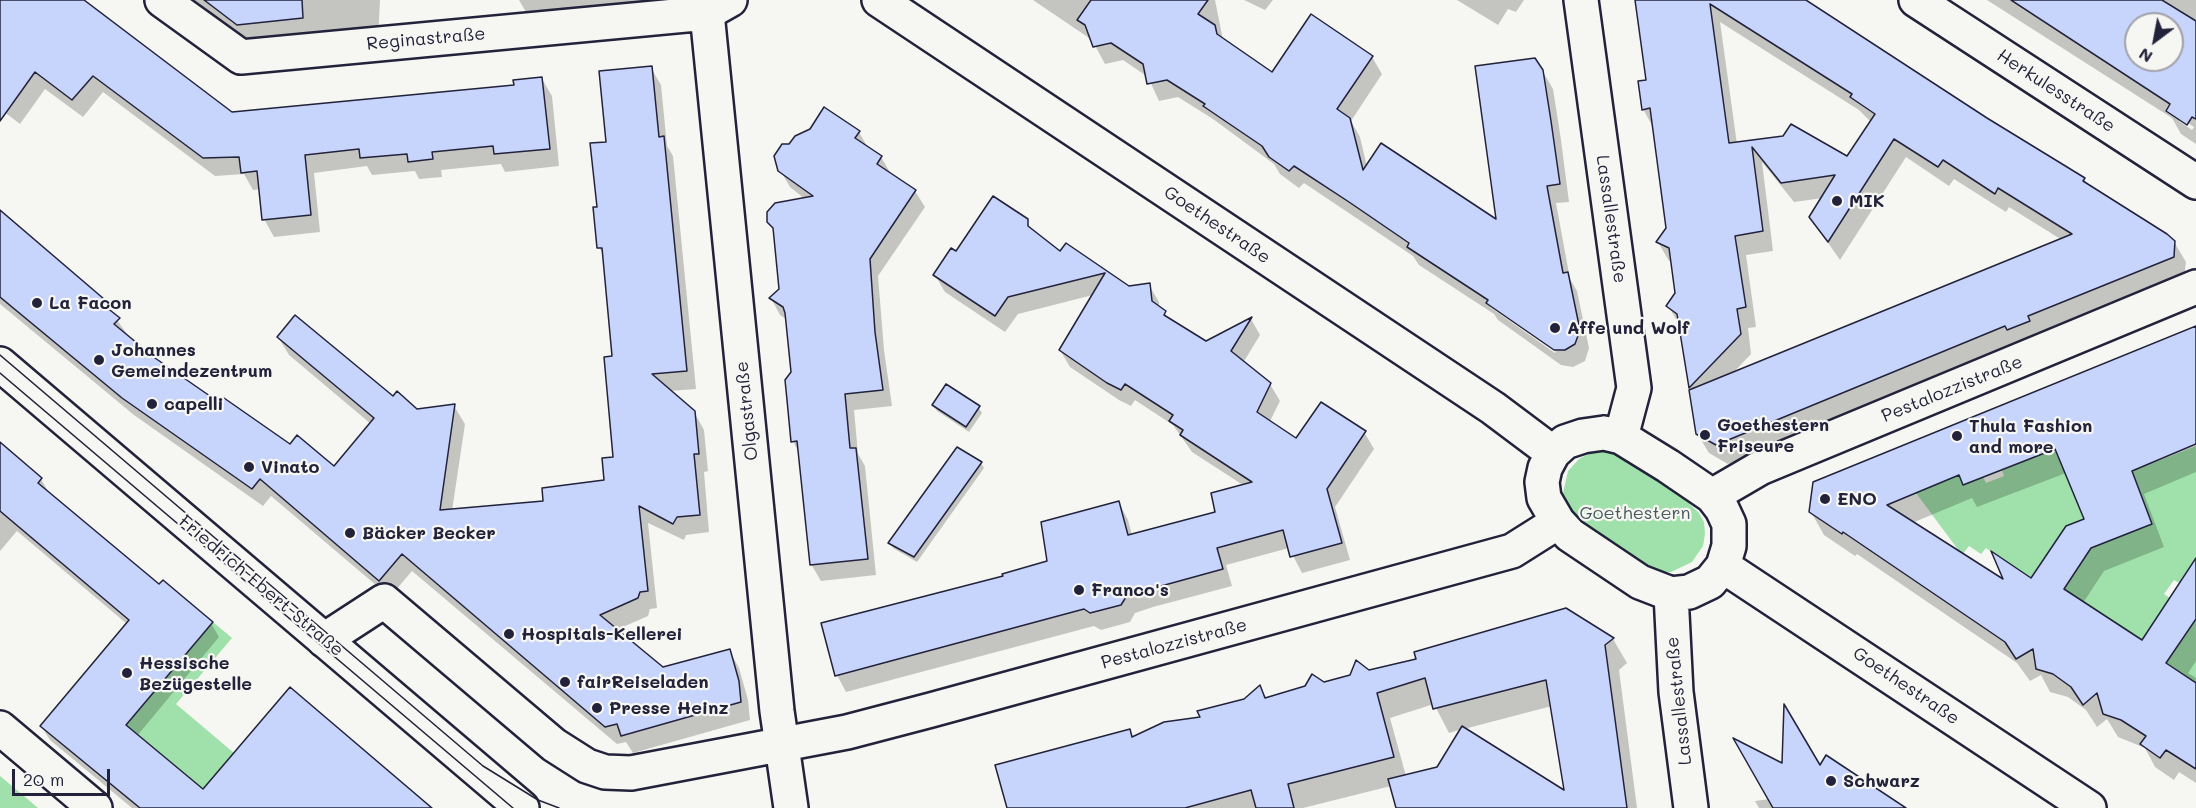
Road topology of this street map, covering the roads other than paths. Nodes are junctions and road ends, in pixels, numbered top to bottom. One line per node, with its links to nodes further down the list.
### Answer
1 (162, 0): 5 (street, Reginastraße)
2 (879, 0): 10 (street, Goethestraße)
3 (1581, 0): 9 (street, Lassallestraße)
4 (1916, 0): 6 (street, Herkulesstraße)
5 (719, 7): 17 (street, Olgastraße)
6 (2196, 182)
7 (2196, 287): 11 (street, Pestalozzistraße)
8 (0, 364): 15 (street, Friedrich-Ebert-Straße)
9 (1621, 437): 10 (street); 11 (street)
10 (1553, 453): 12 (street)
11 (1712, 496): 13 (street)
12 (1558, 522): 14 (street); 17 (street, Pestalozzistraße)
13 (1724, 566): 14 (street); 22 (street, Goethestraße)
14 (1671, 594): 21 (street, Lassallestraße)
15 (324, 640): 17 (street, Pestalozzistraße); 19 (street, Friedrich-Ebert-Straße)
16 (0, 728): 18 (street)
17 (782, 745): 20 (street, Olgastraße)
18 (95, 808)
19 (522, 808)
20 (791, 808)
21 (1691, 808)
22 (2089, 808)

